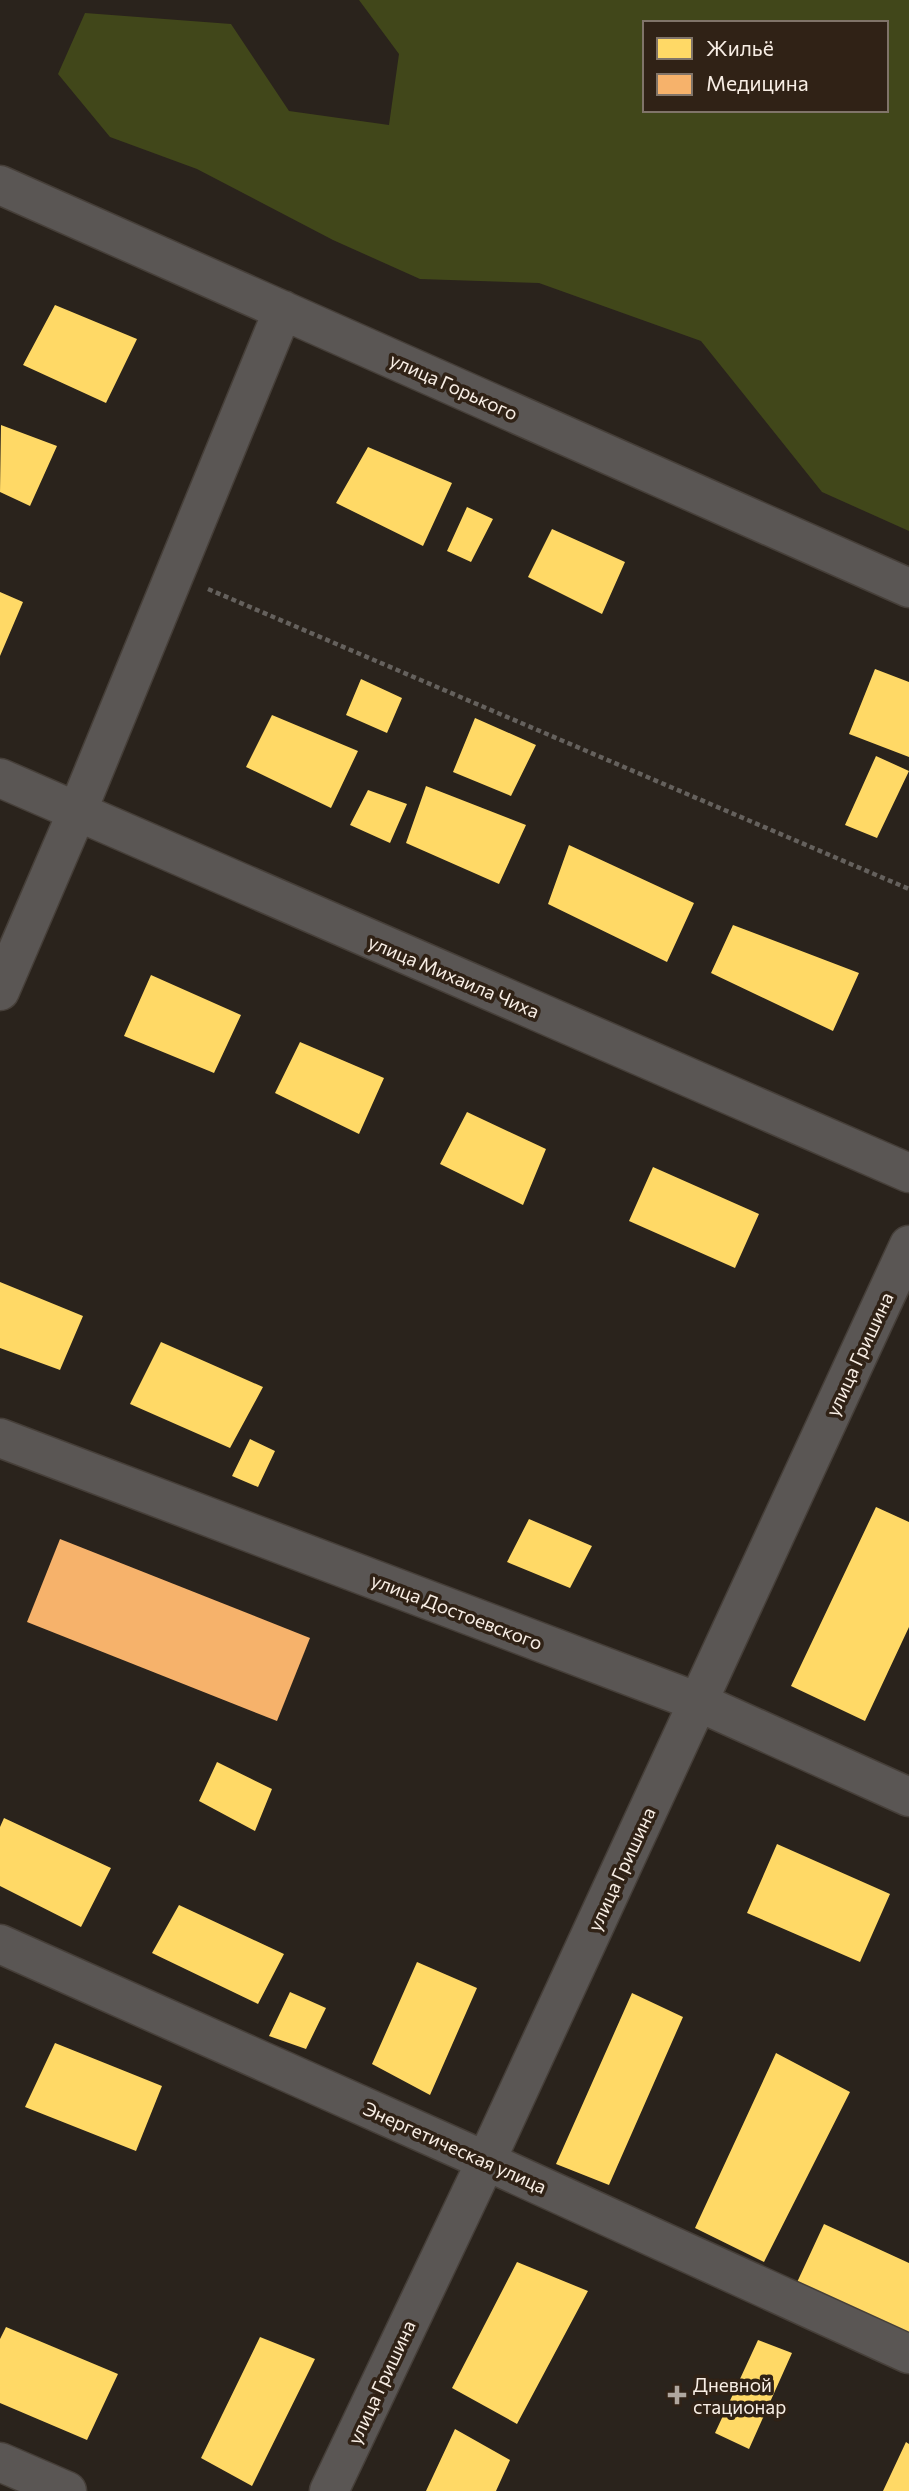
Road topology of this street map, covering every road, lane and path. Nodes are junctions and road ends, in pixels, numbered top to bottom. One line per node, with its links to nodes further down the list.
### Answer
1 (0, 185): 2 (street, улица Горького)
2 (283, 310): 3 (street); 4 (street, улица Горького)
3 (174, 575): 6 (street); 7 (path)
4 (909, 588)
5 (0, 778): 6 (street, улица Михаила Чиха)
6 (77, 812): 8 (street); 9 (street, улица Михаила Чиха)
7 (909, 889)
8 (0, 991)
9 (909, 1173)
10 (909, 1245): 12 (street, улица Гришина)
11 (0, 1438): 12 (street, улица Достоевского)
12 (698, 1702): 13 (street, улица Достоевского); 15 (street, улица Гришина)
13 (909, 1797)
14 (0, 1944): 15 (street, Энергетическая улица)
15 (486, 2161): 16 (street, Энергетическая улица); 19 (street, улица Гришина)
16 (909, 2354)
17 (0, 2462): 18 (street)
18 (67, 2491)
19 (329, 2491)

